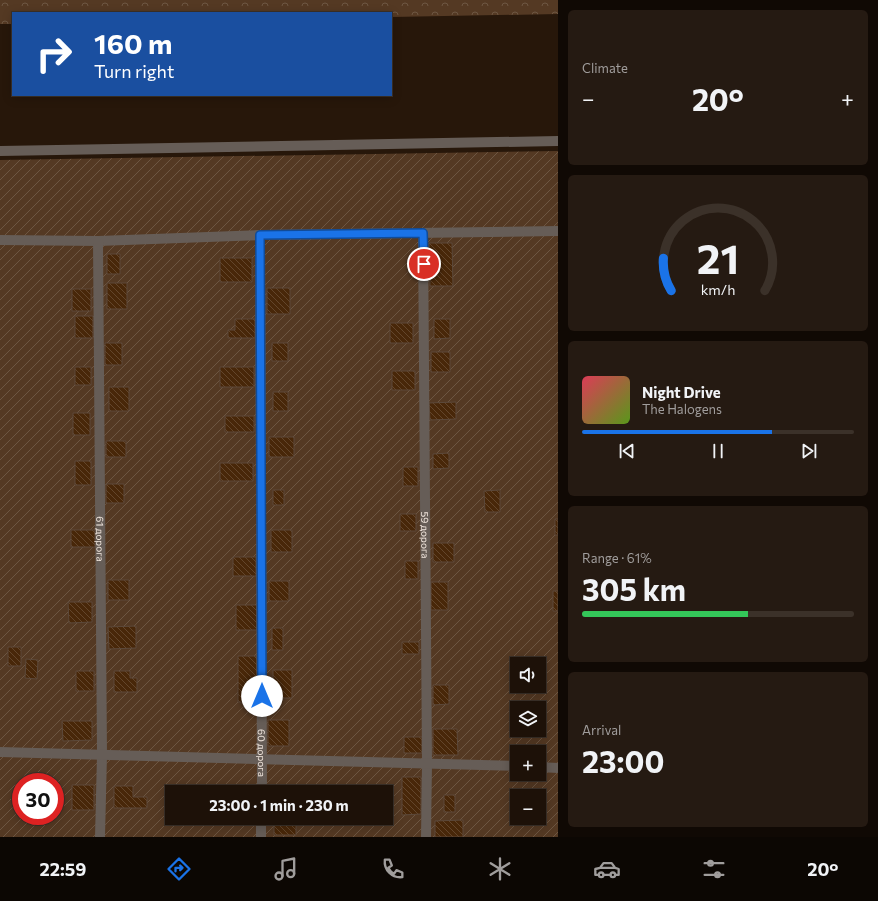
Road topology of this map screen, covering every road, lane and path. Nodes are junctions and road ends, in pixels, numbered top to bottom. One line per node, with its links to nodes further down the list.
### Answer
1 (558, 141): 2 (street)
2 (0, 151)
3 (558, 231): 4 (street)
4 (423, 233): 5 (street); 11 (street, 59 дорога)
5 (260, 235): 7 (street); 10 (street, 60 дорога)
6 (0, 240): 7 (street)
7 (98, 241): 9 (street, 61 дорога)
8 (0, 752): 9 (street)
9 (102, 755): 10 (street); 17 (street, 61 дорога)
10 (263, 760): 11 (street); 15 (street, 60 дорога)
11 (427, 763): 12 (street); 19 (street, 59 дорога)
12 (510, 766)
13 (546, 767): 14 (street)
14 (558, 768)
15 (262, 785)
16 (261, 825): 18 (street)
17 (100, 837)
18 (261, 837)
19 (426, 837)

